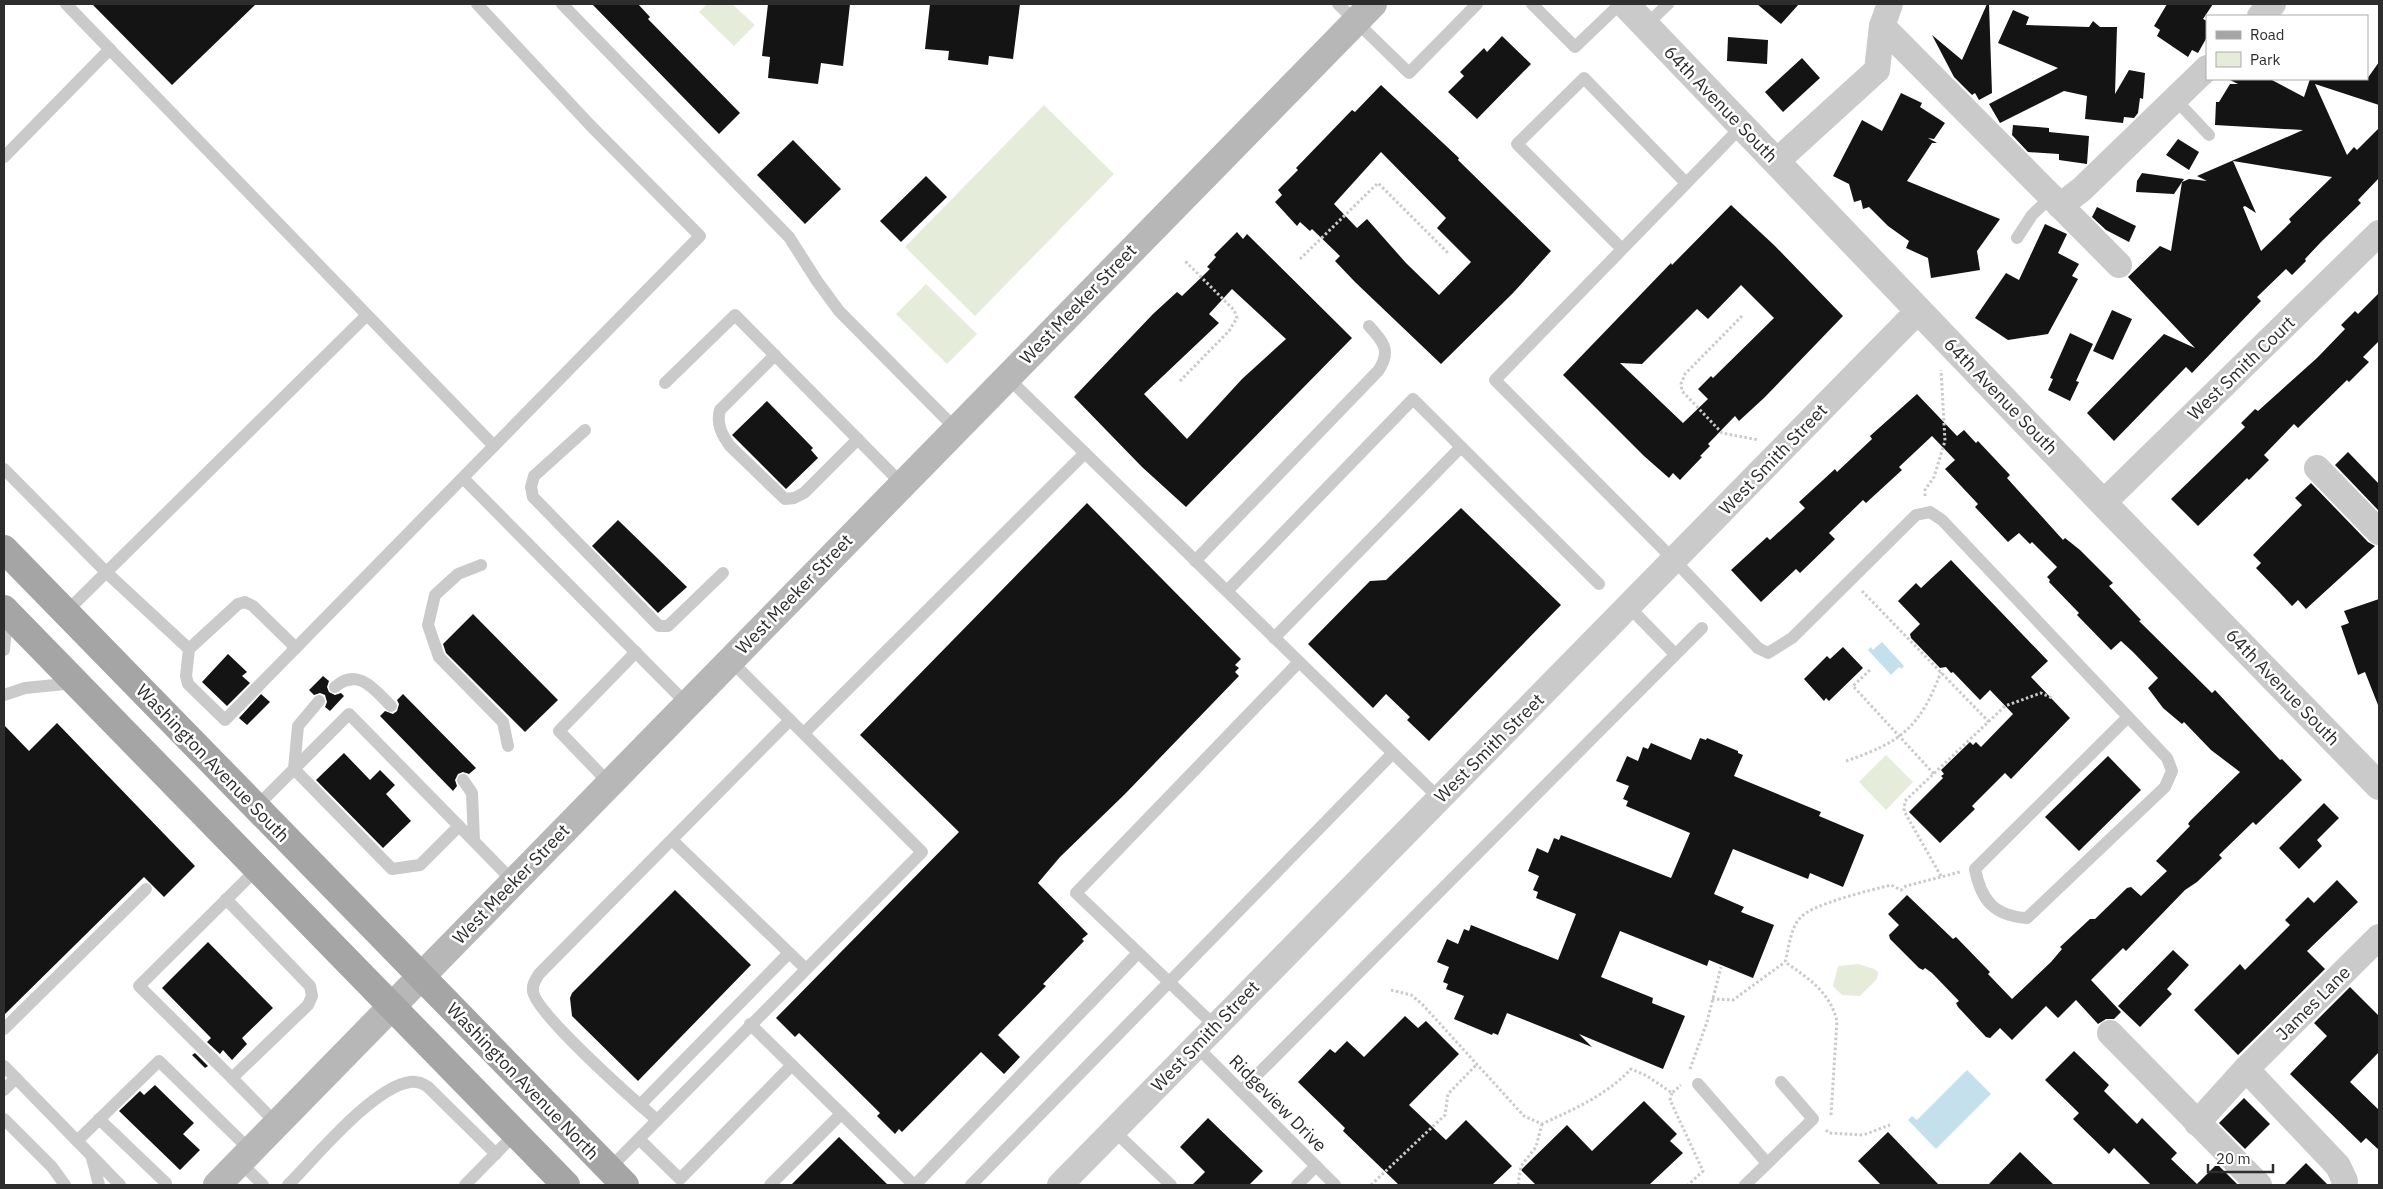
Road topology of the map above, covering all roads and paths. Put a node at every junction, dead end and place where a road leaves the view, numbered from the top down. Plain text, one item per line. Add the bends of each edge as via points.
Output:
1 (66, 4) edge
2 (477, 4) edge
3 (562, 4) edge
4 (1477, 4) edge
5 (1532, 4) edge
6 (1620, 4) edge
7 (1625, 4) edge
8 (1668, 4) edge
9 (2273, 4) edge
10 (1355, 10) edge
11 (1886, 15) edge
12 (2261, 15) edge
13 (1646, 25) junction
14 (110, 49) junction
15 (2206, 69) edge
16 (2175, 99) junction
17 (1742, 126) junction
18 (2209, 135) dead end
19 (4, 157) edge
20 (1776, 162) junction
21 (1686, 183) junction
22 (2056, 201) junction
23 (2379, 233) edge
24 (2017, 238) dead end
25 (1622, 249) junction
26 (1448, 253) dead end
27 (1184, 260) dead end
28 (1300, 260) dead end
29 (2119, 265) dead end
30 (1919, 310) junction
31 (368, 315) junction
32 (1742, 316) dead end
33 (1369, 326) dead end
34 (775, 355) junction
35 (1941, 369) dead end
36 (1007, 377) junction
37 (1180, 381) dead end
38 (665, 383) dead end
39 (956, 429) junction
40 (585, 430) dead end
41 (858, 439) junction
42 (494, 446) junction
43 (1461, 447) junction
44 (1085, 453) junction
45 (1776, 456) junction
46 (2317, 468) dead end
47 (4, 469) edge
48 (463, 478) junction
49 (902, 484) junction
50 (2103, 503) junction
51 (1926, 513) junction
52 (2379, 532) edge
53 (4, 549) edge
54 (1674, 560) junction
55 (1195, 561) junction
56 (481, 565) dead end
57 (107, 573) junction
58 (723, 573) dead end
59 (1851, 579) junction
60 (1600, 584) dead end
61 (1227, 592) junction
62 (1628, 606) junction
63 (5, 611) edge
64 (66, 612) junction
65 (1702, 628) dead end
66 (1274, 638) junction
67 (296, 648) junction
68 (189, 649) junction
69 (4, 650) edge
70 (636, 652) junction
71 (1675, 654) junction
72 (730, 660) junction
73 (1299, 662) junction
74 (1870, 670) dead end
75 (1941, 672) junction
76 (76, 683) junction
77 (335, 687) dead end
78 (4, 695) edge
79 (2052, 698) dead end
80 (319, 701) dead end
81 (687, 704) junction
82 (391, 706) dead end
83 (2128, 717) junction
84 (790, 720) junction
85 (1989, 722) junction
86 (804, 733) junction
87 (1900, 736) junction
88 (508, 746) dead end
89 (1392, 754) junction
90 (1846, 761) dead end
91 (294, 769) junction
92 (1934, 774) junction
93 (463, 780) dead end
94 (609, 783) junction
95 (2379, 786) edge
96 (1439, 798) junction
97 (256, 807) junction
98 (459, 826) junction
99 (672, 840) junction
100 (474, 841) junction
101 (258, 869) junction
102 (1975, 869) junction
103 (1942, 876) junction
104 (513, 881) junction
105 (146, 889) dead end
106 (226, 899) junction
107 (2379, 937) edge
108 (789, 952) junction
109 (1138, 953) junction
110 (1785, 962) junction
111 (1721, 967) dead end
112 (806, 969) junction
113 (422, 976) junction
114 (1169, 983) junction
115 (1390, 990) dead end
116 (1712, 999) junction
117 (392, 1007) junction
118 (750, 1024) junction
119 (1215, 1026) junction
120 (4, 1029) edge
121 (2110, 1033) dead end
122 (1196, 1046) junction
123 (1477, 1064) junction
124 (792, 1065) junction
125 (4, 1066) edge
126 (2246, 1069) junction
127 (1688, 1073) dead end
128 (16, 1078) junction
129 (232, 1078) junction
130 (1685, 1078) dead end
131 (1781, 1082) dead end
132 (1698, 1084) dead end
133 (4, 1090) edge
134 (1241, 1090) junction
135 (1672, 1093) junction
136 (640, 1105) junction
137 (842, 1114) junction
138 (4, 1119) edge
139 (99, 1119) junction
140 (657, 1120) junction
141 (2197, 1123) junction
142 (277, 1124) junction
143 (1542, 1124) junction
144 (1890, 1125) dead end
145 (1113, 1130) junction
146 (515, 1134) junction
147 (639, 1139) junction
148 (77, 1141) junction
149 (496, 1154) junction
150 (91, 1155) junction
151 (245, 1157) junction
152 (1768, 1163) junction
153 (1316, 1166) junction
154 (614, 1180) edge
155 (680, 1182) edge
156 (166, 1184) dead end
157 (65, 1185) edge
158 (99, 1185) edge
159 (120, 1185) edge
160 (217, 1185) edge
161 (262, 1185) edge
162 (288, 1185) edge
163 (465, 1185) edge
164 (566, 1185) edge
165 (770, 1185) edge
166 (915, 1185) edge
167 (971, 1185) edge
168 (1060, 1185) edge
169 (1171, 1185) edge
170 (1297, 1185) edge
171 (1335, 1185) edge
172 (1371, 1185) edge
173 (1518, 1185) edge
174 (1688, 1185) edge
175 (1745, 1185) edge
176 (2259, 1185) edge
177 (2344, 1185) edge

1 - 14 lane
2 - 42 lane via 700,236
3 - 39 lane via 789,237 839,311
4 - 10 lane via 1409,73
5 - 6 lane via 1575,47
7 - 13 street, 64th Avenue South
8 - 13 lane
9 - 12 street
10 - 36 main road, West Meeker Street
11 - 20 street via 1877,70
11 - 22 street
13 - 17 street, 64th Avenue South
14 - 19 lane
14 - 31 lane
15 - 16 street
16 - 18 lane
16 - 22 street via 2082,189
17 - 20 street, 64th Avenue South
17 - 21 lane
20 - 30 street, 64th Avenue South
21 - 25 lane
21 - 25 lane via 1584,78 1517,144
22 - 24 lane via 2032,215
22 - 29 street
23 - 50 street, West Smith Court
25 - 54 lane via 1495,380
26 - 28 path via 1378,183
27 - 37 path via 1234,310 1237,318 1229,331
30 - 45 street, West Smith Street
30 - 50 street, 64th Avenue South
31 - 42 lane
31 - 57 lane
32 - 45 path via 1685,374 1682,391 1722,433 1761,441
33 - 55 lane via 1381,339 1386,351 1385,361 1378,371
34 - 38 lane via 735,315
34 - 41 lane
34 - 41 lane via 720,410 717,419 730,446 785,499 804,492
35 - 51 path via 1946,430 1934,478 1925,490
36 - 39 main road, West Meeker Street
36 - 44 lane
39 - 49 main road, West Meeker Street
40 - 58 lane via 534,476 533,497 659,626 668,626
41 - 49 lane
42 - 48 lane
43 - 60 lane
43 - 61 lane via 1413,398
43 - 66 lane
44 - 55 lane
44 - 86 lane
45 - 54 street, West Smith Street
46 - 52 street
47 - 57 lane
48 - 67 lane
48 - 70 lane
49 - 72 main road, West Meeker Street
50 - 95 street, 64th Avenue South
51 - 59 lane via 1916,515
51 - 83 lane via 1930,512 1942,520
53 - 64 main road, Washington Avenue South
54 - 59 lane via 1758,648 1768,653 1792,638
54 - 62 street, West Smith Street
55 - 61 lane
56 - 88 lane via 458,574 435,595 428,625 439,657 503,722
57 - 64 lane
57 - 68 lane
59 - 75 path
61 - 66 lane
62 - 71 lane
62 - 96 street, West Smith Street
63 - 69 lane
63 - 76 main road
64 - 97 main road, Washington Avenue South
65 - 71 lane
66 - 73 lane
67 - 68 lane via 245,602 238,604
67 - 68 lane via 225,720 188,684
70 - 81 lane
70 - 94 lane via 559,731
71 - 134 lane
72 - 81 main road, West Meeker Street
72 - 84 lane
73 - 89 lane
73 - 109 lane via 1076,893
74 - 87 path via 1854,686
75 - 85 path
75 - 87 path via 1924,709 1911,728
76 - 78 lane via 24,688
76 - 101 main road
77 - 82 lane via 349,678 361,679
79 - 85 path via 2041,693 2005,706
80 - 91 lane via 298,726
81 - 94 main road, West Meeker Street
83 - 102 lane
83 - 102 lane via 2167,758 2172,771 2165,787 2027,918 2009,917 1990,905 1978,888
84 - 86 lane
84 - 99 lane
85 - 92 path
86 - 112 lane via 922,852
87 - 90 path
87 - 92 path
89 - 96 lane
89 - 114 lane
91 - 97 lane
91 - 98 lane via 392,869 420,865
91 - 98 lane via 349,714
92 - 103 path via 1905,802 1904,811
93 - 100 lane via 472,793
94 - 104 main road, West Meeker Street
96 - 119 street, West Smith Street
97 - 113 main road, Washington Avenue South
98 - 100 lane
99 - 108 lane
99 - 136 lane via 533,983 533,992 543,1011
100 - 104 lane
101 - 106 lane
101 - 117 main road
102 - 103 path
103 - 110 path via 1901,890 1891,885 1840,899 1804,914 1793,930
104 - 113 main road, West Meeker Street
105 - 120 lane
106 - 129 lane via 310,986 312,996 308,1005
106 - 129 lane via 139,986
107 - 126 street, James Lane
108 - 112 lane
108 - 136 lane
109 - 114 lane
109 - 166 lane
110 - 116 path via 1733,1000
110 - 144 path via 1812,981 1833,1006 1837,1021 1829,1133 1863,1135
111 - 116 path
112 - 118 lane
113 - 117 main road, West Meeker Street
113 - 154 main road, Washington Avenue North
114 - 119 lane
114 - 167 lane
115 - 123 path via 1411,995 1422,1004
116 - 127 path
117 - 142 main road, West Meeker Street
117 - 146 main road
118 - 124 lane
118 - 140 lane
119 - 122 street, West Smith Street
121 - 141 street
122 - 134 lane, Ridgeview Drive
122 - 145 street, West Smith Street
123 - 143 path via 1524,1116
123 - 172 path via 1448,1094 1445,1115
124 - 137 lane
124 - 155 lane
125 - 128 lane
126 - 141 street, James Lane
126 - 177 street via 2338,1166
128 - 133 lane
128 - 148 lane
129 - 142 lane
130 - 135 path
131 - 152 lane via 1813,1119
132 - 152 lane
134 - 153 lane, Ridgeview Drive
135 - 143 path via 1632,1069 1595,1099
135 - 174 path via 1670,1100 1703,1171
136 - 140 lane
137 - 165 lane
137 - 166 lane
138 - 157 lane via 52,1167
139 - 148 lane
139 - 151 lane via 158,1061
139 - 156 lane
140 - 147 lane
141 - 176 street
142 - 151 main road, West Meeker Street
143 - 173 path via 1536,1147 1521,1166
145 - 168 street, West Smith Street
145 - 169 lane
146 - 149 lane
146 - 164 main road
147 - 154 lane
147 - 155 lane
148 - 150 lane
149 - 162 lane via 428,1087 421,1082 410,1082 379,1095
149 - 163 lane
150 - 158 lane
150 - 159 lane
151 - 160 main road, West Meeker Street
151 - 161 lane
152 - 175 lane
153 - 170 lane
153 - 171 lane, Ridgeview Drive

